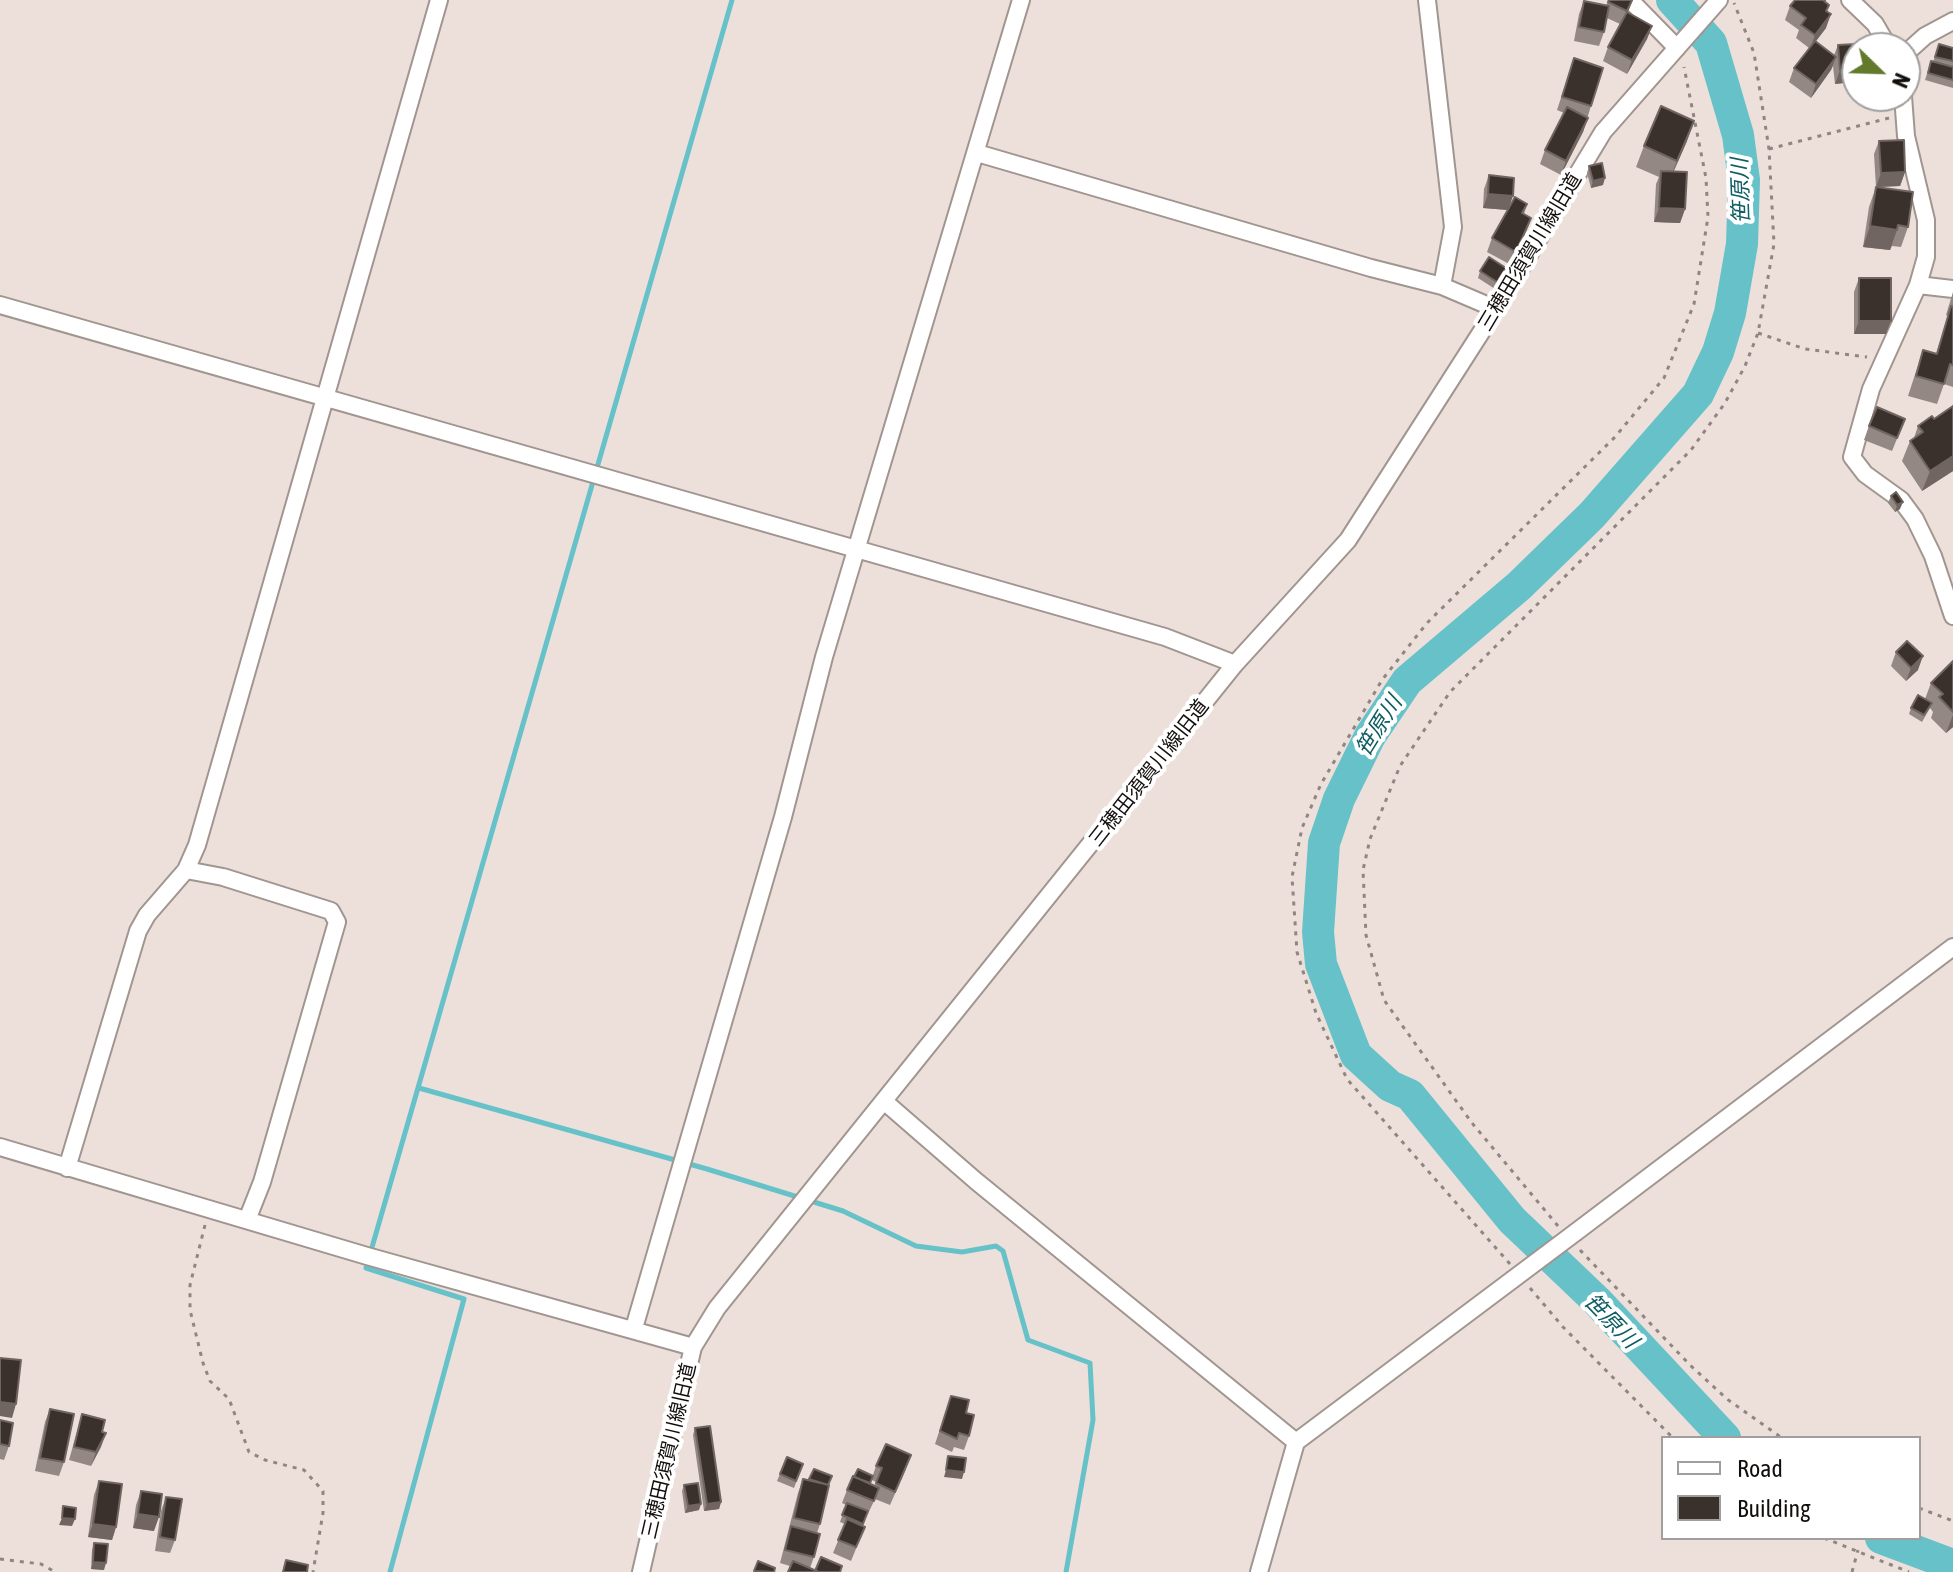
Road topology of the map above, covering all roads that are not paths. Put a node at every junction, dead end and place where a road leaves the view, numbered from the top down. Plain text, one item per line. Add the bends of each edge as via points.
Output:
1 (439, 0) edge
2 (1021, 0) edge
3 (1427, 0) edge
4 (1630, 0) edge
5 (1719, 0) edge
6 (1850, 0) edge
7 (1953, 21) edge
8 (1880, 32) edge
9 (1921, 40) edge
10 (1677, 48) junction
11 (1905, 112) edge
12 (977, 153) junction
13 (1918, 285) junction
14 (1442, 286) junction
15 (1953, 289) edge
16 (0, 305) edge
17 (1496, 309) junction
18 (324, 396) junction
19 (858, 552) junction
20 (1953, 616) edge
21 (1235, 664) junction
22 (186, 870) junction
23 (1953, 947) edge
24 (885, 1102) junction
25 (0, 1147) edge
26 (67, 1168) junction
27 (247, 1220) junction
28 (634, 1328) junction
29 (693, 1347) junction
30 (1296, 1442) junction
31 (641, 1572) edge
32 (1259, 1572) edge

1 - 18 street
2 - 12 street
3 - 14 street via 1453,227
4 - 10 street
5 - 10 street, 三穂田須賀川線旧道
6 - 8 street
7 - 9 street
10 - 17 street, 三穂田須賀川線旧道 via 1603,132
11 - 13 street via 1926,220 1926,257
12 - 14 street
12 - 19 street
13 - 15 street
13 - 20 street via 1883,361 1852,457 1915,519
14 - 17 street
16 - 18 street
17 - 21 street, 三穂田須賀川線旧道 via 1348,540
18 - 19 street
18 - 22 street
19 - 21 street via 1165,637
19 - 28 street
21 - 24 street, 三穂田須賀川線旧道
22 - 26 street via 138,931
22 - 27 street via 331,911 337,922
23 - 30 street, bridge via 1568,1231
24 - 29 street, 三穂田須賀川線旧道 via 717,1308
24 - 30 street
25 - 26 street
26 - 27 street
27 - 28 street
28 - 29 street
29 - 31 street, 三穂田須賀川線旧道
30 - 32 street

